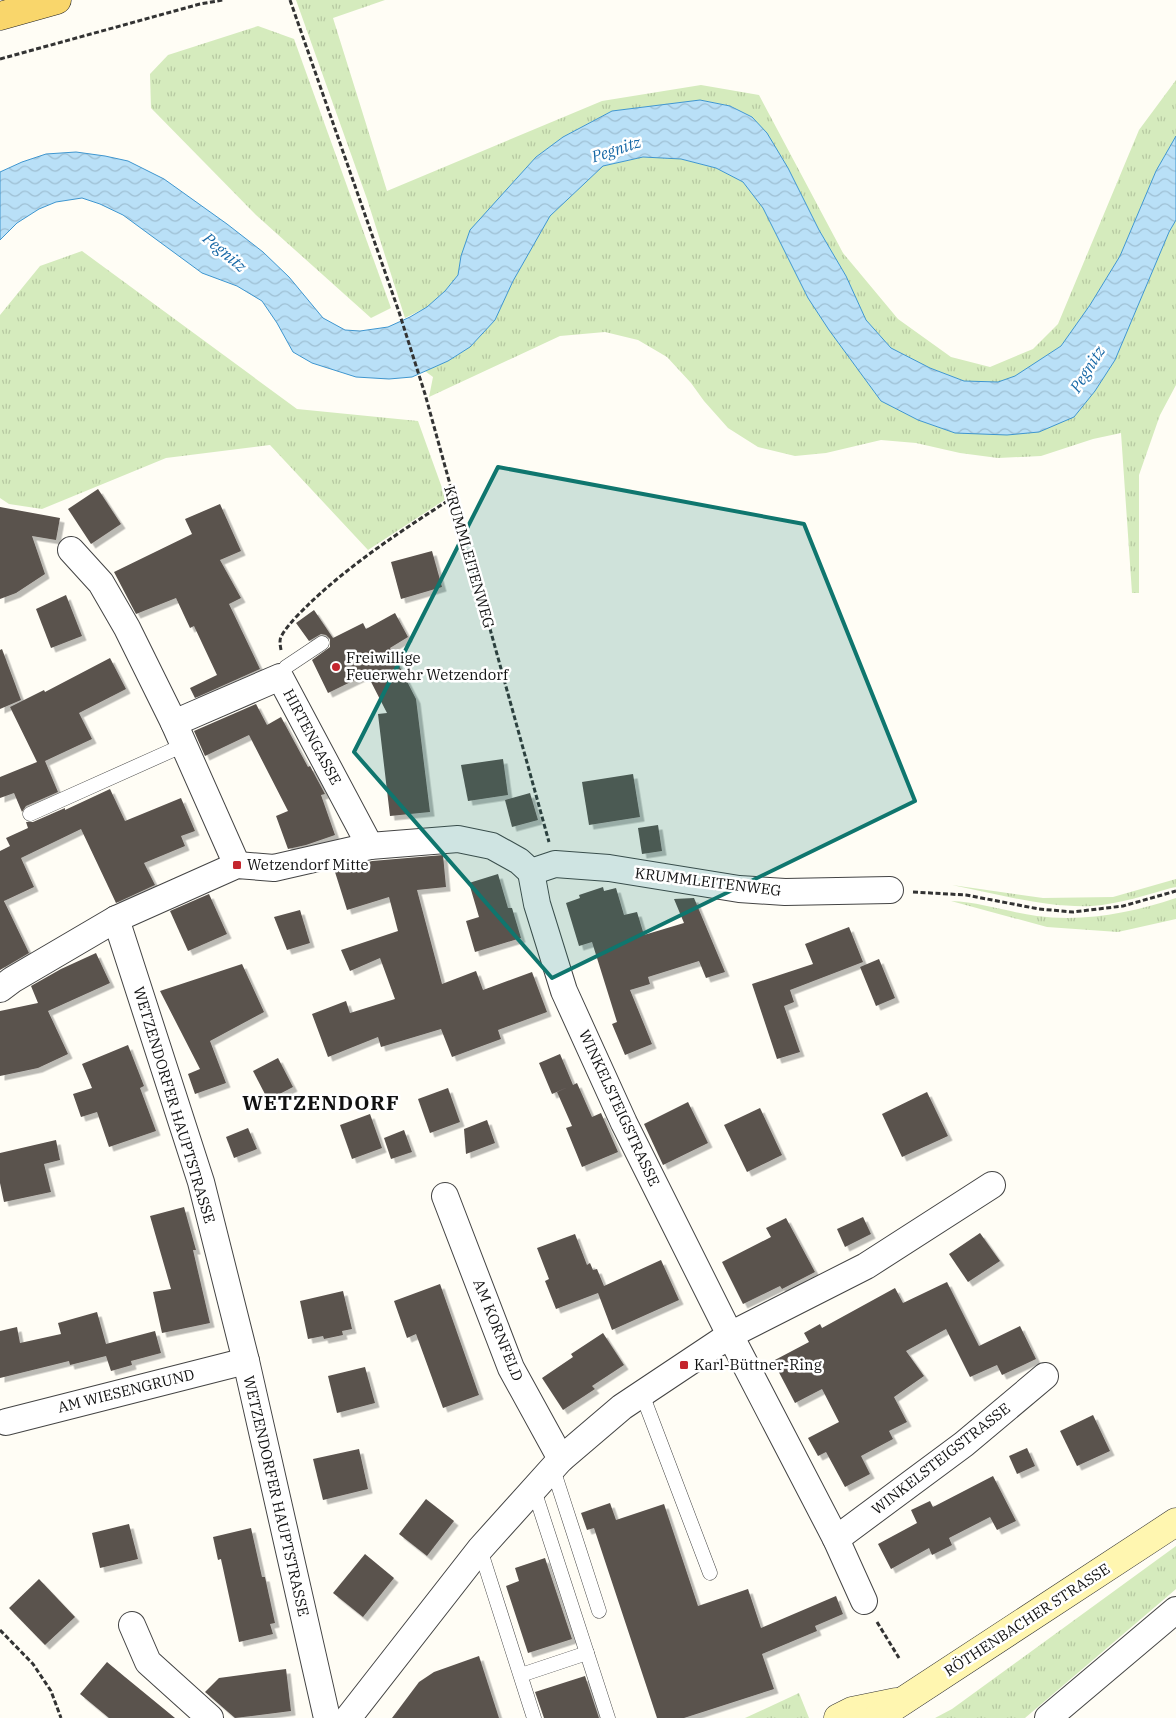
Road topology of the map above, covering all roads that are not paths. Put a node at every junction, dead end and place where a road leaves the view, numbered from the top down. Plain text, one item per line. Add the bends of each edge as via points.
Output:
1 (57, 0) edge
2 (0, 16) edge
3 (71, 550) dead end
4 (322, 643) dead end
5 (283, 672) junction
6 (179, 734) junction
7 (30, 814) dead end
8 (370, 846) junction
9 (237, 865) junction
10 (530, 872) junction
11 (890, 890) road end
12 (116, 919) junction
13 (0, 989) edge
14 (992, 1185) dead end
15 (445, 1196) dead end
16 (730, 1335) junction
17 (246, 1361) junction
18 (1045, 1376) dead end
19 (642, 1394) junction
20 (6, 1422) dead end
21 (557, 1464) junction
22 (534, 1490) junction
23 (1176, 1522) edge
24 (836, 1539) junction
25 (480, 1549) junction
26 (710, 1573) dead end
27 (864, 1601) road end
28 (1176, 1610) edge
29 (599, 1611) dead end
30 (132, 1625) dead end
31 (587, 1653) junction
32 (520, 1675) junction
33 (901, 1709) edge
34 (210, 1718) edge
35 (327, 1718) edge
36 (348, 1718) edge
37 (534, 1718) edge
38 (608, 1718) edge
39 (838, 1718) edge
40 (877, 1718) edge
41 (1048, 1718) edge

1 - 2 main road
3 - 6 street via 101,583
4 - 5 lane
5 - 6 street, HIRTENGASSE
5 - 8 street, HIRTENGASSE
6 - 7 lane
6 - 9 street
8 - 9 street via 274,868
8 - 10 street via 458,839 492,846 519,860
9 - 12 street
10 - 11 street, KRUMMLEITENWEG via 555,864 609,868 738,889 785,892
10 - 16 street, WINKELSTEIGSTRASSE via 564,991 624,1123
12 - 13 street
12 - 17 street, WETZENDORFER HAUPTSTRASSE via 201,1182
14 - 16 street via 866,1266
15 - 21 street, AM KORNFELD via 511,1368
16 - 19 street
16 - 24 street, WINKELSTEIGSTRASSE
17 - 20 street, AM WIESENGRUND
17 - 35 street, WETZENDORFER HAUPTSTRASSE
18 - 24 street, WINKELSTEIGSTRASSE via 964,1444
19 - 21 street via 622,1407
19 - 26 lane
21 - 22 street
21 - 29 lane
22 - 25 street
22 - 31 lane
23 - 33 main road, RÖTHENBACHER STRASSE
24 - 27 street, WINKELSTEIGSTRASSE
25 - 32 lane
25 - 36 street
28 - 41 street
30 - 34 street via 148,1662
31 - 32 lane
31 - 38 lane
32 - 37 lane
33 - 39 main road via 852,1711
33 - 40 main road, RÖTHENBACHER STRASSE

